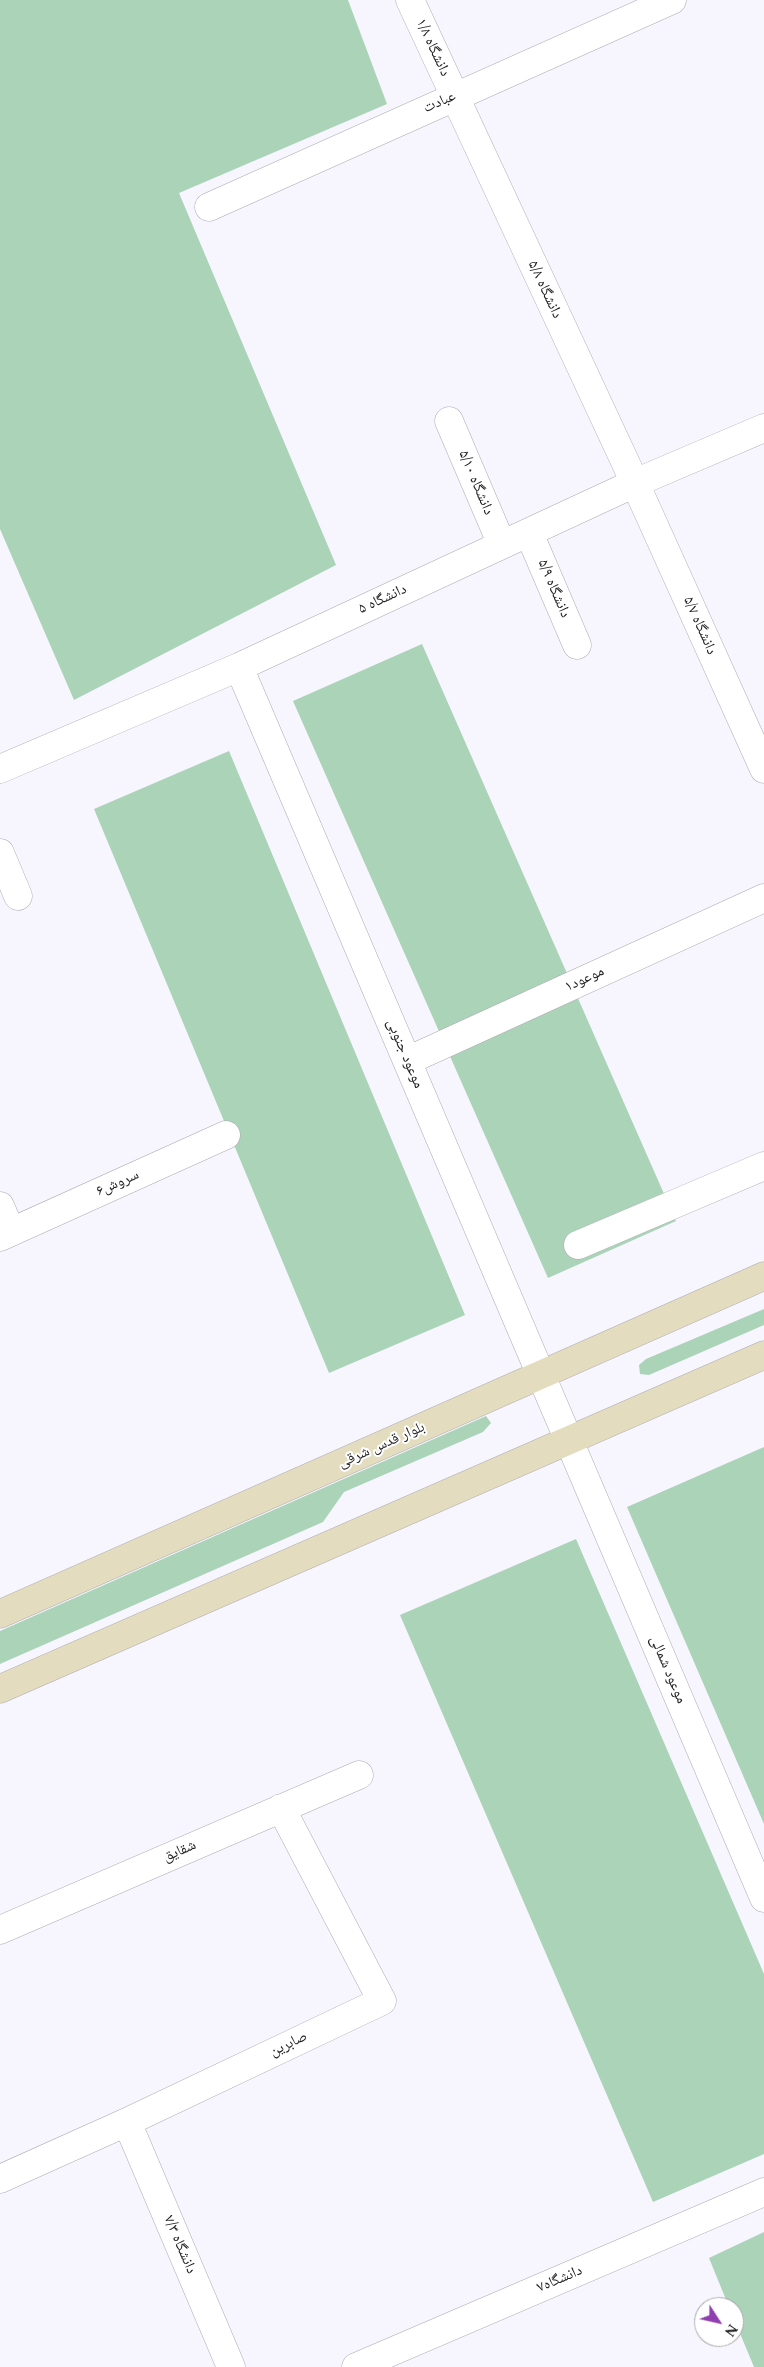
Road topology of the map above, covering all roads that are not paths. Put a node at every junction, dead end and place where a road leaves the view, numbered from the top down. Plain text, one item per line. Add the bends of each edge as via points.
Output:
1 (410, 0) edge
2 (672, 0) edge
3 (454, 97) junction
4 (209, 206) dead end
5 (449, 421) dead end
6 (764, 428) edge
7 (635, 483) junction
8 (529, 533) junction
9 (502, 545) junction
10 (577, 645) dead end
11 (238, 667) junction
12 (0, 769) edge
13 (764, 769) edge
14 (0, 853) edge
15 (18, 896) dead end
16 (764, 898) edge
17 (407, 1061) junction
18 (226, 1135) dead end
19 (764, 1166) edge
20 (0, 1206) edge
21 (6, 1234) edge
22 (578, 1244) dead end
23 (764, 1276) edge
24 (764, 1355) edge
25 (540, 1376) junction
26 (570, 1441) junction
27 (0, 1614) edge
28 (0, 1688) edge
29 (360, 1774) dead end
30 (281, 1808) junction
31 (764, 1898) edge
32 (0, 1930) edge
33 (128, 2122) junction
34 (0, 2179) edge
35 (764, 2192) edge
36 (231, 2367) edge
37 (356, 2367) edge

1 - 3 street, دانشگاه ۱/۸
2 - 3 street, عبادت
3 - 4 street, عبادت
3 - 7 street, دانشگاه ۵/۸
5 - 9 street, دانشگاه ۵/۱۰
6 - 7 street, دانشگاه ۵
7 - 8 street, دانشگاه ۵
7 - 13 street, دانشگاه ۵/۷
8 - 9 street, دانشگاه ۵
8 - 10 street, دانشگاه ۵/۹
9 - 11 street, دانشگاه ۵
11 - 12 street, دانشگاه ۵
11 - 17 street, موعود جنوبی
14 - 15 street
16 - 17 street, موعود۱
17 - 25 street, موعود جنوبی
18 - 21 street, سروش۶
19 - 22 street
20 - 21 street
23 - 25 main road, بلوار قدس شرقی
24 - 26 main road
25 - 26 street, موعود جنوبی
25 - 27 main road, بلوار قدس شرقی
26 - 28 main road
26 - 31 street, موعود شمالی
29 - 30 street, شقایق
30 - 32 street, شقایق
30 - 33 street, صابرین via 382,2001
33 - 34 street, صابرین
33 - 36 street, دانشگاه ۷/۳
35 - 37 street, دانشگاه۷

